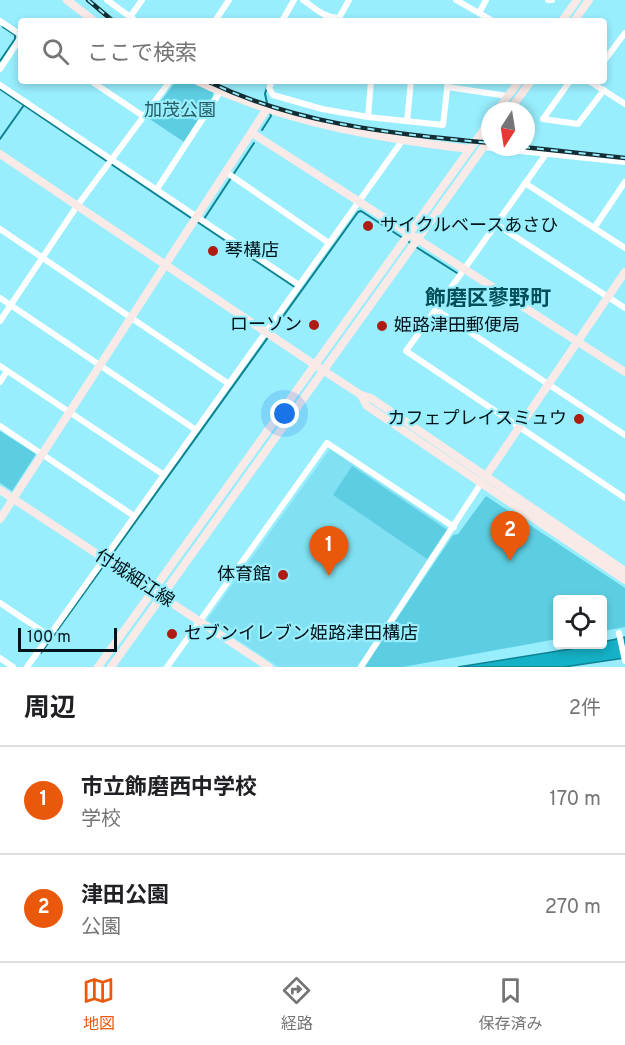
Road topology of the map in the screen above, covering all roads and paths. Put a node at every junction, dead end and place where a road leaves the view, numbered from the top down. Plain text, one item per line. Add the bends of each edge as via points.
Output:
1 (67, 0) edge
2 (107, 0) edge
3 (142, 0) edge
4 (229, 0) edge
5 (294, 0) edge
6 (303, 0) edge
7 (349, 0) edge
8 (456, 0) edge
9 (486, 0) edge
10 (577, 0) edge
11 (589, 0) edge
12 (479, 13) junction
13 (87, 18) edge
14 (132, 18) edge
15 (133, 18) edge
16 (218, 18) edge
17 (284, 18) edge
18 (334, 18) edge
19 (340, 18) edge
20 (488, 18) edge
21 (564, 18) edge
22 (576, 18) edge
23 (0, 21) edge
24 (625, 33) edge
25 (18, 34) edge
26 (18, 41) edge
27 (607, 57) edge
28 (0, 69) edge
29 (95, 84) edge
30 (168, 84) edge
31 (203, 84) edge
32 (271, 84) edge
33 (371, 84) edge
34 (411, 84) edge
35 (448, 84) edge
36 (517, 84) edge
37 (529, 84) edge
38 (568, 84) edge
39 (594, 84) edge
40 (0, 85) edge
41 (604, 90) junction
42 (220, 92) junction
43 (508, 96) junction
44 (504, 102) edge
45 (516, 102) edge
46 (625, 104) edge
47 (266, 110) junction
48 (143, 116) junction
49 (368, 117) junction
50 (407, 121) junction
51 (252, 133) junction
52 (481, 134) edge
53 (402, 141) junction
54 (470, 149) junction
55 (481, 150) edge
56 (535, 153) edge
57 (0, 154) edge
58 (546, 154) junction
59 (111, 159) junction
60 (625, 162) edge
61 (226, 172) junction
62 (625, 182) edge
63 (525, 183) junction
64 (157, 189) junction
65 (360, 201) junction
66 (77, 206) junction
67 (196, 216) junction
68 (496, 224) junction
69 (594, 228) junction
70 (0, 229) edge
71 (410, 232) junction
72 (418, 239) junction
73 (329, 243) junction
74 (625, 248) edge
75 (43, 258) junction
76 (165, 265) junction
77 (464, 268) junction
78 (625, 272) edge
79 (299, 285) junction
80 (608, 297) junction
81 (0, 298) edge
82 (10, 305) junction
83 (625, 308) edge
84 (435, 309) junction
85 (131, 318) junction
86 (0, 321) edge
87 (266, 332) junction
88 (579, 342) junction
89 (315, 365) junction
90 (0, 366) edge
91 (100, 366) junction
92 (324, 370) junction
93 (7, 371) junction
94 (625, 372) edge
95 (0, 382) edge
96 (229, 384) junction
97 (549, 385) junction
98 (69, 412) junction
99 (0, 426) edge
100 (520, 428) junction
101 (196, 430) junction
102 (625, 435) edge
103 (42, 454) junction
104 (164, 475) junction
105 (484, 480) junction
106 (0, 490) edge
107 (625, 498) edge
108 (13, 499) junction
109 (134, 516) junction
110 (0, 519) edge
111 (454, 527) junction
112 (104, 559) junction
113 (624, 576) edge
114 (153, 591) junction
115 (162, 597) junction
116 (0, 603) edge
117 (200, 621) junction
118 (619, 633) dead end
119 (48, 635) junction
120 (0, 658) edge
121 (625, 661) edge
122 (13, 667) edge
123 (27, 667) edge
124 (98, 667) edge
125 (111, 667) edge
126 (166, 667) edge
127 (269, 667) edge
128 (361, 667) edge

1 - 13 street
2 - 14 street
3 - 15 street
4 - 16 street
5 - 17 street
6 - 18 street
7 - 19 street
8 - 12 street
9 - 12 street
10 - 21 street
11 - 22 street
12 - 20 street
23 - 25 street
24 - 27 street
26 - 28 street
29 - 48 street
30 - 48 street
31 - 42 street
32 - 49 street via 273,95
33 - 49 street
34 - 50 street
35 - 43 street
35 - 50 street via 443,125
36 - 43 street
37 - 45 street
38 - 41 street via 543,119 578,124
39 - 41 street
40 - 59 street
41 - 46 street
42 - 47 street
42 - 64 street
43 - 44 street
47 - 51 street
47 - 53 street
48 - 59 street
49 - 50 street
51 - 61 street
51 - 65 street
52 - 54 street
53 - 54 street
53 - 65 street
54 - 71 street
55 - 72 street
56 - 58 street
57 - 66 street
58 - 60 street
58 - 63 street
59 - 64 street
59 - 66 street
61 - 67 street
61 - 73 street
62 - 69 street
63 - 68 street
63 - 69 street
64 - 67 street
65 - 71 street
65 - 73 street
66 - 75 street
66 - 76 street
67 - 76 street
67 - 79 street
68 - 77 street
68 - 80 street
69 - 74 street
70 - 75 street
71 - 72 street
71 - 89 street
72 - 77 street
72 - 92 street
73 - 79 street
75 - 82 street
75 - 85 street
76 - 85 street
76 - 87 street
77 - 84 street
77 - 88 street
78 - 80 street
79 - 87 street
80 - 83 street
80 - 88 street
81 - 82 street
82 - 86 street
82 - 91 street
84 - 97 street
84 - 100 street via 406,351
85 - 91 street
85 - 96 street
87 - 89 street
87 - 96 street
88 - 94 street
88 - 97 street
89 - 92 street
89 - 114 street
90 - 93 street
91 - 98 street
91 - 101 street
92 - 105 street via 371,398
92 - 115 street
93 - 95 street
93 - 98 street
96 - 101 street
97 - 100 street
97 - 102 street
98 - 103 street
98 - 104 street
99 - 103 street
100 - 105 street
100 - 107 street
101 - 104 street
103 - 108 street
103 - 109 street
104 - 109 street
105 - 111 street
105 - 113 street
106 - 108 street, 付城細江線
108 - 110 street
108 - 112 street, 付城細江線
109 - 112 street
111 - 117 street via 327,443
111 - 128 street
112 - 114 street, 付城細江線
112 - 119 street
114 - 115 street, 付城細江線
114 - 124 street
115 - 117 street, 付城細江線
115 - 125 street
116 - 119 street
117 - 126 street
117 - 127 street, 付城細江線
118 - 121 street
119 - 123 street
120 - 122 street

